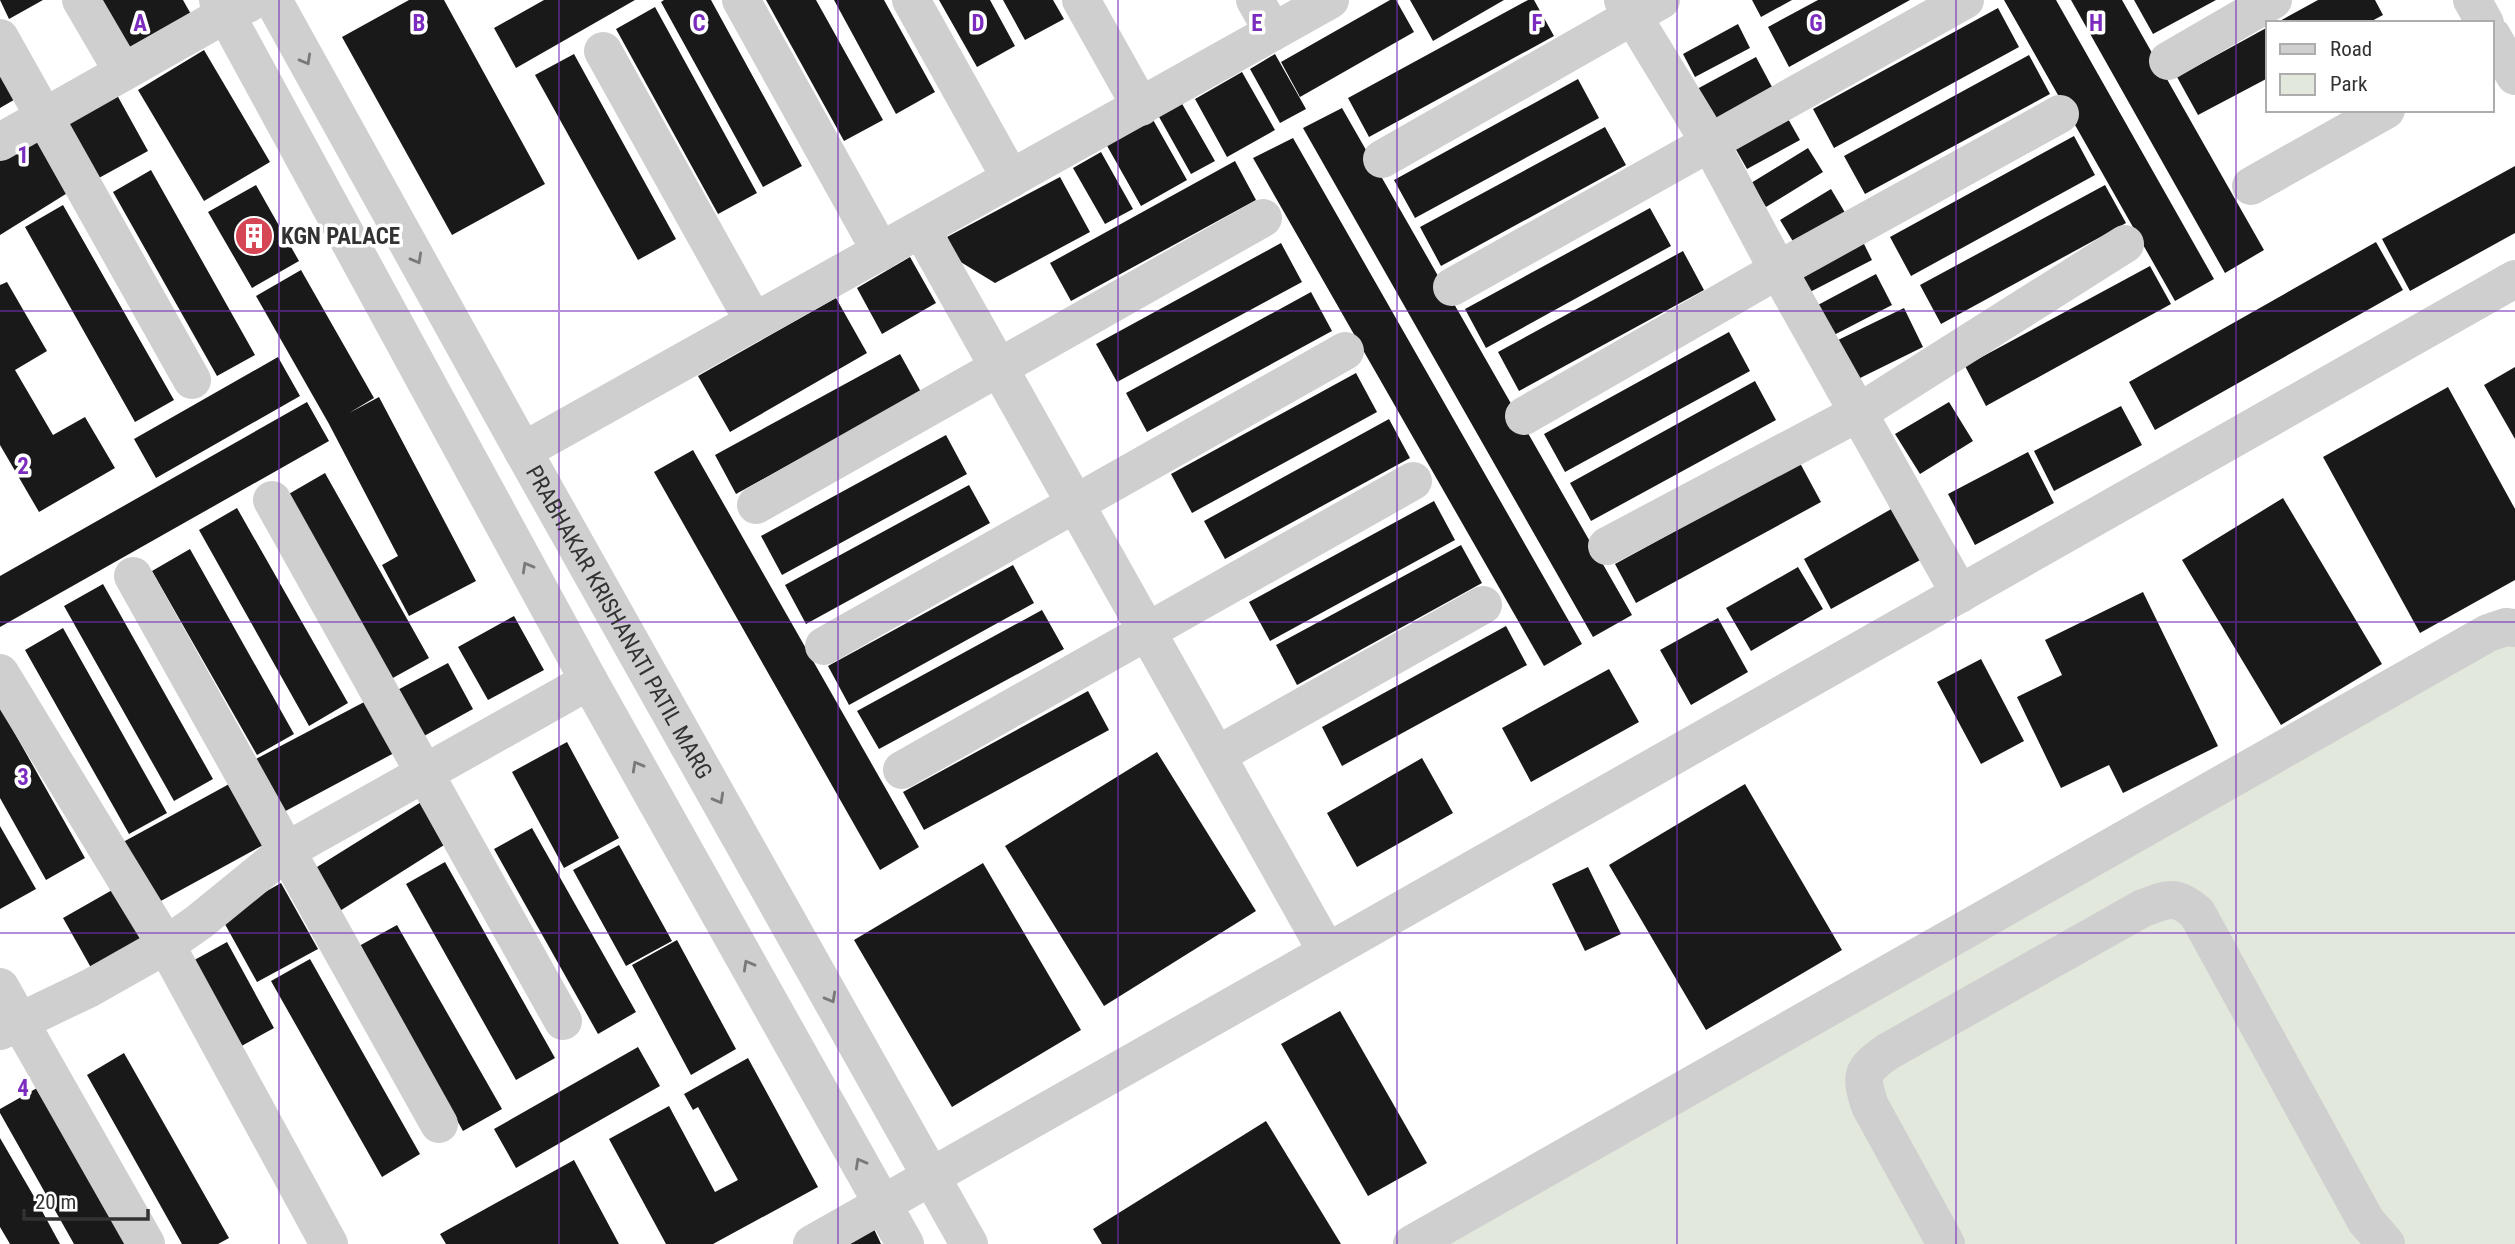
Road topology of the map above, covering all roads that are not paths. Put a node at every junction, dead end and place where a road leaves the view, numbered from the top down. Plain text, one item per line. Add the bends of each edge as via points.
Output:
1 (81, 0) edge
2 (273, 0) edge
3 (741, 0) edge
4 (911, 0) edge
5 (1081, 0) edge
6 (1330, 0) edge
7 (1965, 0) edge
8 (2273, 0) edge
9 (2472, 0) edge
10 (233, 5) edge
11 (1639, 5) edge
12 (1264, 16) edge
13 (2483, 21) edge
14 (0, 38) edge
15 (603, 51) dead end
16 (2168, 61) dead end
17 (123, 72) junction
18 (1141, 107) junction
19 (2382, 112) edge
20 (2060, 114) dead end
21 (44, 117) junction
22 (0, 142) edge
23 (1710, 144) junction
24 (1382, 159) dead end
25 (1011, 179) junction
26 (2251, 186) dead end
27 (1263, 218) dead end
28 (921, 229) junction
29 (2125, 244) dead end
30 (881, 252) junction
31 (1778, 270) junction
32 (2515, 279) edge
33 (1452, 287) dead end
34 (754, 322) junction
35 (1345, 351) dead end
36 (999, 367) junction
37 (192, 380) dead end
38 (1858, 413) junction
39 (1524, 416) dead end
40 (523, 452) junction
41 (1413, 481) dead end
42 (272, 500) dead end
43 (1076, 503) junction
44 (756, 505) dead end
45 (1607, 546) dead end
46 (133, 576) dead end
47 (1960, 594) junction
48 (1483, 605) dead end
49 (2515, 628) edge
50 (1147, 631) junction
51 (824, 646) dead end
52 (0, 673) edge
53 (589, 681) junction
54 (1217, 755) junction
55 (902, 770) dead end
56 (425, 774) junction
57 (286, 851) junction
58 (166, 944) junction
59 (1327, 952) junction
60 (0, 987) edge
61 (564, 1021) dead end
62 (10, 1027) edge
63 (439, 1124) dead end
64 (931, 1177) junction
65 (883, 1204) junction
66 (146, 1244) edge
67 (329, 1244) edge
68 (813, 1244) edge
69 (905, 1244) edge
70 (969, 1244) edge
71 (1412, 1244) edge
72 (1946, 1244) edge
73 (2386, 1244) edge

1 - 17 street
2 -> 40 street, PRABHAKAR KRISHANATI PATIL MARG
3 - 30 street
4 - 25 street
5 - 18 street
6 - 12 street
7 - 23 street
8 - 16 street
9 - 13 street
10 - 17 street
53 -> 10 street
11 - 23 street
11 - 24 street
12 - 18 street
14 - 21 street
15 - 34 street
17 - 21 street
18 - 25 street
19 - 26 street
20 - 31 street
21 - 22 street
21 - 37 street
23 - 31 street
23 - 33 street
25 - 28 street
27 - 36 street
28 - 30 street
28 - 36 street
29 - 38 street
30 - 34 street
31 - 38 street
31 - 39 street
32 - 47 street
34 - 40 street
35 - 43 street
36 - 43 street
36 - 44 street
38 - 45 street
38 - 47 street
40 -> 64 street, PRABHAKAR KRISHANATI PATIL MARG
41 - 50 street
42 - 56 street
43 - 50 street
43 - 51 street
46 - 57 street
47 - 59 street
48 - 54 street
49 - 71 street via 2488,633
50 - 54 street
50 - 55 street
52 - 58 street
53 - 56 street
65 -> 53 street
54 - 59 street
56 - 57 street
56 - 61 street
57 - 58 street
57 - 63 street
58 - 62 street
58 - 67 street
59 - 64 street
60 - 62 street
62 - 66 street
64 - 65 street
64 - 70 street, PRABHAKAR KRISHANATI PATIL MARG
65 - 68 street
65 - 69 street
72 - 73 street via 1870,1106 1863,1083 1868,1066 2143,908 2166,901 2184,901 2197,913 2366,1221

